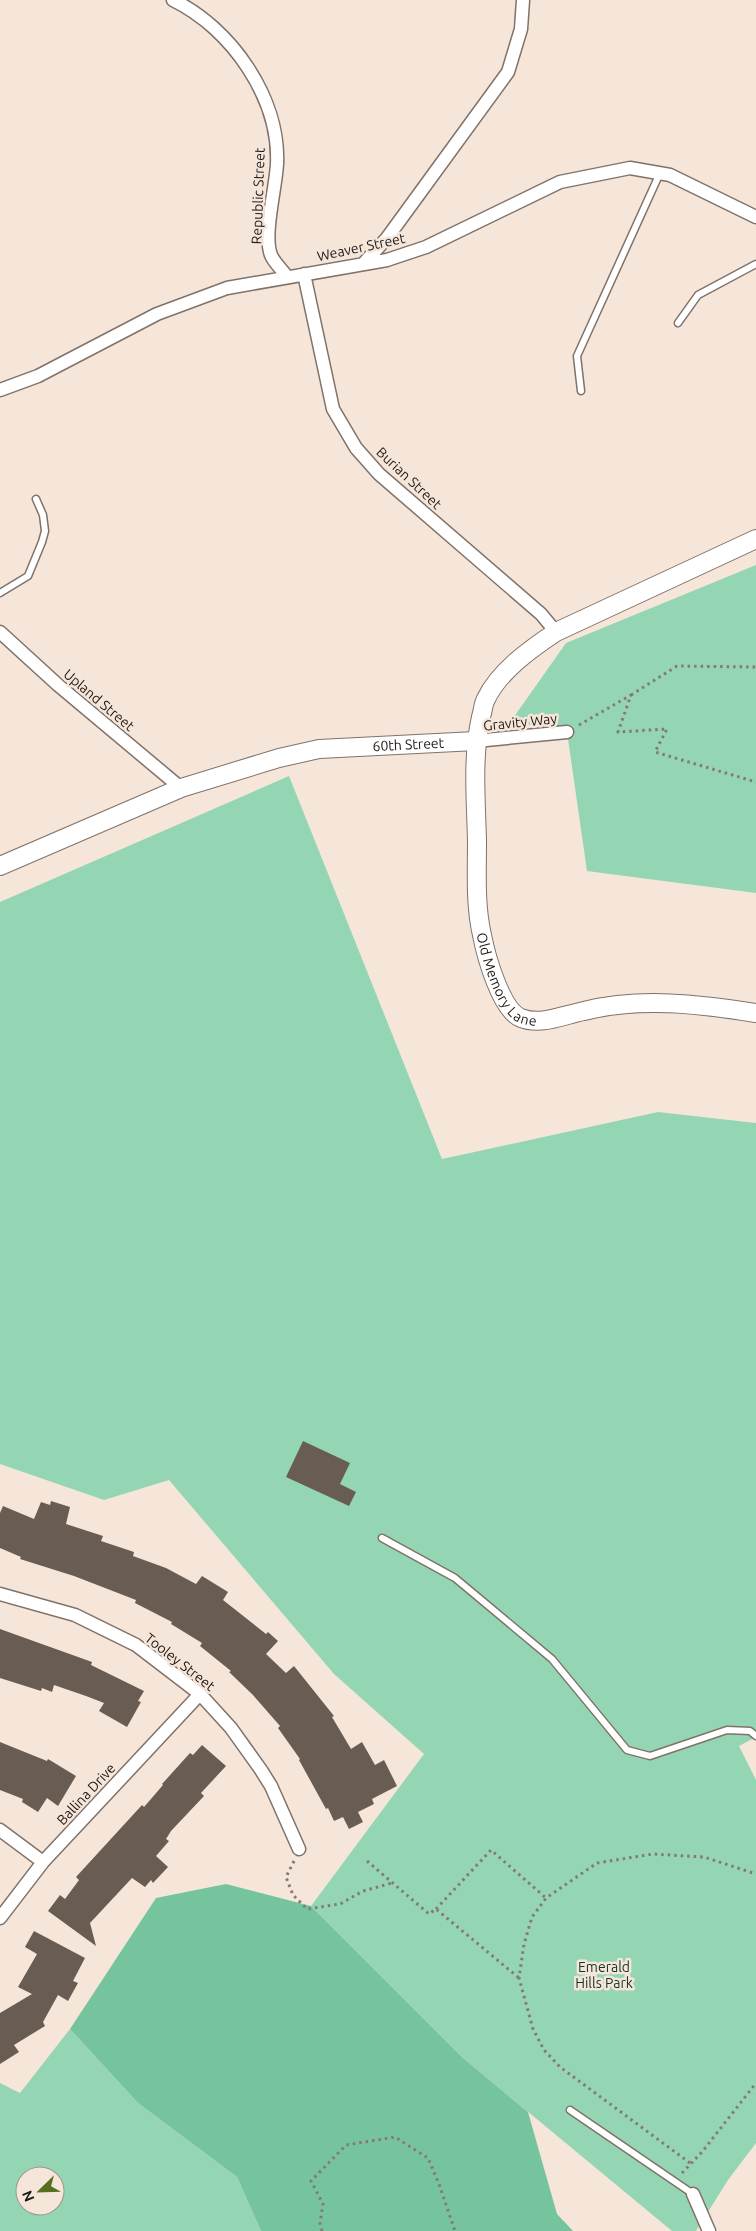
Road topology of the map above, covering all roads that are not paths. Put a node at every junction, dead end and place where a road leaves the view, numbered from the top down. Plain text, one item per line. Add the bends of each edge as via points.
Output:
1 (174, 0) edge
2 (523, 0) edge
3 (660, 173) junction
4 (756, 217) edge
5 (363, 264) junction
6 (756, 264) edge
7 (304, 274) junction
8 (287, 277) junction
9 (678, 322) dead end
10 (0, 390) edge
11 (582, 391) dead end
12 (36, 499) dead end
13 (756, 539) edge
14 (0, 593) edge
15 (0, 632) edge
16 (556, 632) junction
17 (567, 732) road end
18 (476, 741) junction
19 (181, 788) junction
20 (0, 866) edge
21 (756, 1013) edge
22 (382, 1538) dead end
23 (0, 1594) edge
24 (200, 1694) junction
25 (756, 1736) edge
26 (0, 1830) edge
27 (299, 1849) road end
28 (43, 1862) junction
29 (0, 1918) edge
30 (570, 2110) dead end
31 (693, 2194) joint
32 (709, 2231) edge

1 - 8 street, Republic Street via 195,13 228,42 254,78 263,98 275,140 277,163 269,235 271,255
2 - 5 street via 521,29 508,72 387,238
3 - 4 street, Weaver Street
3 - 5 street, Weaver Street via 630,168 560,182 426,247
3 - 11 lane via 577,356
5 - 7 street, Weaver Street
6 - 9 lane via 698,295
7 - 8 street, Weaver Street
7 - 16 street, Burian Street via 333,409 356,448 379,474 541,614
8 - 10 street, Weaver Street via 227,288 157,314 38,376
12 - 14 lane via 43,515 45,532 40,549 28,576
13 - 16 street
15 - 19 street, Upland Street
16 - 18 street via 528,650 505,673 486,699
17 - 18 street, Gravity Way
18 - 19 street, 60th Street via 319,749
18 - 21 street, Old Memory Lane via 478,904 482,934 505,1002 513,1014 540,1022 585,1010 675,1003
19 - 20 street, 60th Street
22 - 25 lane via 455,1578 552,1659 627,1750 650,1756 727,1730 750,1731
23 - 24 street, Tooley Street via 75,1615 136,1645
24 - 27 street, Tooley Street via 231,1728 261,1770
24 - 28 street, Ballina Drive
26 - 28 street
28 - 29 street, Ballina Drive
30 - 31 lane
31 - 32 street

